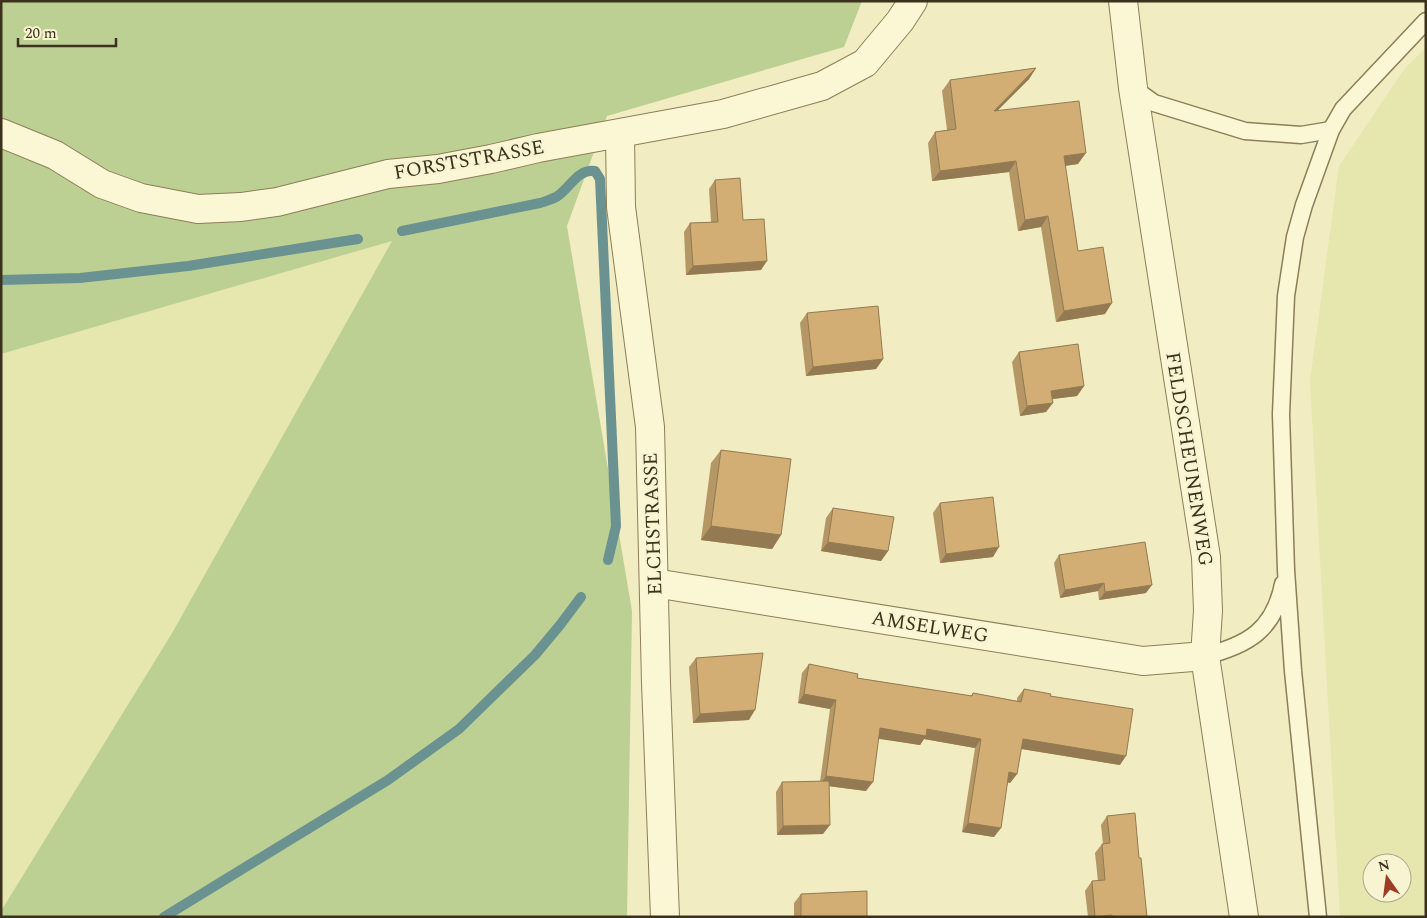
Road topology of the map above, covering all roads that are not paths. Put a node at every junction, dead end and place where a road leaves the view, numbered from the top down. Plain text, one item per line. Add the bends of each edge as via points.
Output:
1 (913, 1) edge
2 (1123, 1) edge
3 (1426, 21) edge
4 (1133, 88) junction
5 (1331, 130) junction
6 (1, 133) edge
7 (620, 134) junction
8 (1286, 570) junction
9 (654, 583) junction
10 (1205, 656) junction
11 (665, 917) edge
12 (1244, 917) edge
13 (1318, 917) edge

1 - 7 street, FORSTSTRASSE via 865,63 822,86 723,114
2 - 4 street, FELDSCHEUNENWEG
3 - 5 lane via 1343,109
4 - 5 lane via 1154,102 1245,131 1301,135
4 - 10 street, FELDSCHEUNENWEG via 1206,557 1208,611
5 - 8 lane via 1295,237 1286,296 1281,414
6 - 7 street, FORSTSTRASSE via 55,155 102,184 141,198 198,209 277,202 388,174 447,167
7 - 9 street, ELCHSTRASSE via 621,207 650,427
8 - 10 lane via 1273,615 1257,635 1227,650
8 - 13 lane
9 - 10 street, AMSELWEG via 1142,661
9 - 11 street, ELCHSTRASSE
10 - 12 street, FELDSCHEUNENWEG

